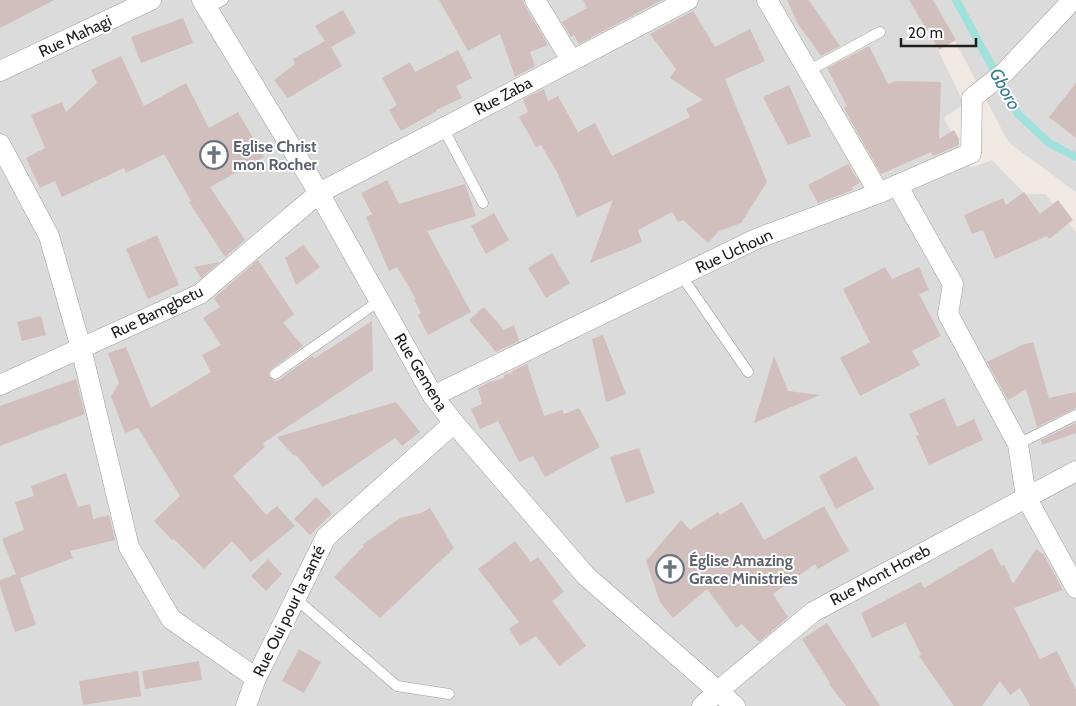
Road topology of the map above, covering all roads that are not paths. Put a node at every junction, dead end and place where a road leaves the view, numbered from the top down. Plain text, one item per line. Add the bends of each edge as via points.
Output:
1 (151, 0) edge
2 (535, 0) edge
3 (688, 0) edge
4 (767, 0) edge
5 (1069, 0) edge
6 (211, 3) edge
7 (880, 32) dead end
8 (571, 60) junction
9 (0, 71) edge
10 (808, 71) junction
11 (443, 128) junction
12 (0, 144) edge
13 (888, 189) junction
14 (319, 193) junction
15 (483, 203) dead end
16 (681, 275) junction
17 (380, 301) junction
18 (81, 348) junction
19 (748, 372) dead end
20 (275, 374) dead end
21 (0, 385) edge
22 (433, 396) junction
23 (1076, 415) edge
24 (454, 424) junction
25 (1018, 444) junction
26 (1076, 471) edge
27 (1026, 497) junction
28 (1076, 588) edge
29 (296, 599) junction
30 (256, 678) junction
31 (718, 691) junction
32 (449, 694) dead end
33 (246, 706) edge
34 (702, 706) edge
35 (735, 706) edge

1 - 9 street, Rue Mahagi
2 - 8 street
3 - 8 street, Rue Zaba
4 - 10 street
5 - 13 street, Rue Uchoun via 1067,6 998,78 972,98 971,153
6 - 14 street, Rue Gemena
7 - 10 lane
8 - 11 street, Rue Zaba
10 - 13 street
11 - 14 street, Rue Zaba
11 - 15 lane
12 - 18 street via 49,236
13 - 16 street, Rue Uchoun via 756,239
13 - 25 street via 953,284 948,314
14 - 17 street, Rue Gemena
14 - 18 street, Rue Bamgbetu via 200,294
16 - 19 lane
16 - 22 street, Rue Uchoun
17 - 20 lane
17 - 22 street, Rue Gemena
18 - 21 street, Rue Bamgbetu
18 - 30 street via 129,547 171,620
22 - 24 street, Rue Gemena
23 - 25 lane
24 - 29 street, Rue Oui pour la santé via 326,537
24 - 31 street, Rue Gemena via 586,576
25 - 27 street
26 - 27 street, Rue Mont Horeb
27 - 28 street
27 - 31 street, Rue Mont Horeb via 813,612
29 - 30 street, Rue Oui pour la santé
29 - 32 lane via 397,686
30 - 33 street, Rue Oui pour la santé
31 - 34 street, Rue Mont Horeb
31 - 35 street, Rue Gemena

